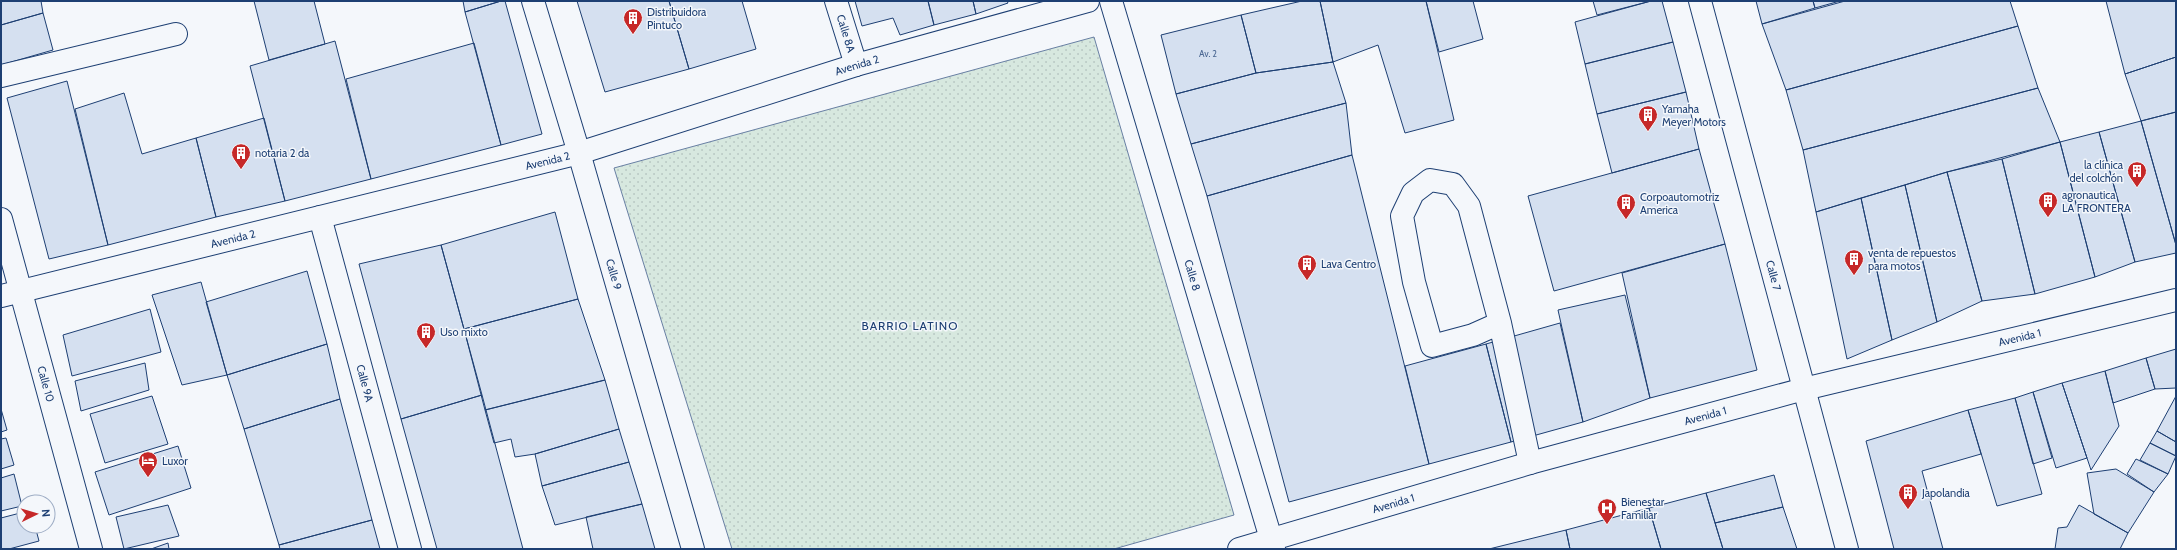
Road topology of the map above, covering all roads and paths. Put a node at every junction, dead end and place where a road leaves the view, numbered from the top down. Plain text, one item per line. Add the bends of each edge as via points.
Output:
1 (533, 1) edge
2 (836, 1) edge
3 (1088, 1) edge
4 (1111, 1) edge
5 (1700, 1) edge
6 (176, 34) dead end
7 (856, 65) junction
8 (1, 76) edge
9 (579, 153) junction
10 (320, 217) junction
11 (1, 219) edge
12 (11, 294) edge
13 (2176, 300) edge
14 (1500, 323) junction
15 (1804, 389) junction
16 (1530, 462) junction
17 (1273, 544) edge
18 (91, 549) edge
19 (410, 549) edge
20 (693, 549) edge
21 (1239, 549) edge
22 (1847, 549) edge

1 - 9 street, Calle 9
2 - 7 street, Calle 8A
3 - 7 street, Avenida 2
4 - 17 street, Calle 8
5 - 15 street, Calle 7
6 - 8 street
7 - 9 street, Avenida 2
9 - 10 street, Avenida 2
9 - 20 street, Calle 9
10 - 12 street, Avenida 2
10 - 19 street, Calle 9A
11 - 12 street, Calle 10
12 - 18 street, Calle 10
13 - 15 street, Avenida 1
14 - 14 street via 1469,206 1453,184 1430,180 1413,193 1402,216 1414,282 1432,346 1473,335
14 - 16 street
15 - 16 street, Avenida 1
15 - 22 street, Calle 7
16 - 17 street, Avenida 1
17 - 21 street, Avenida 1

